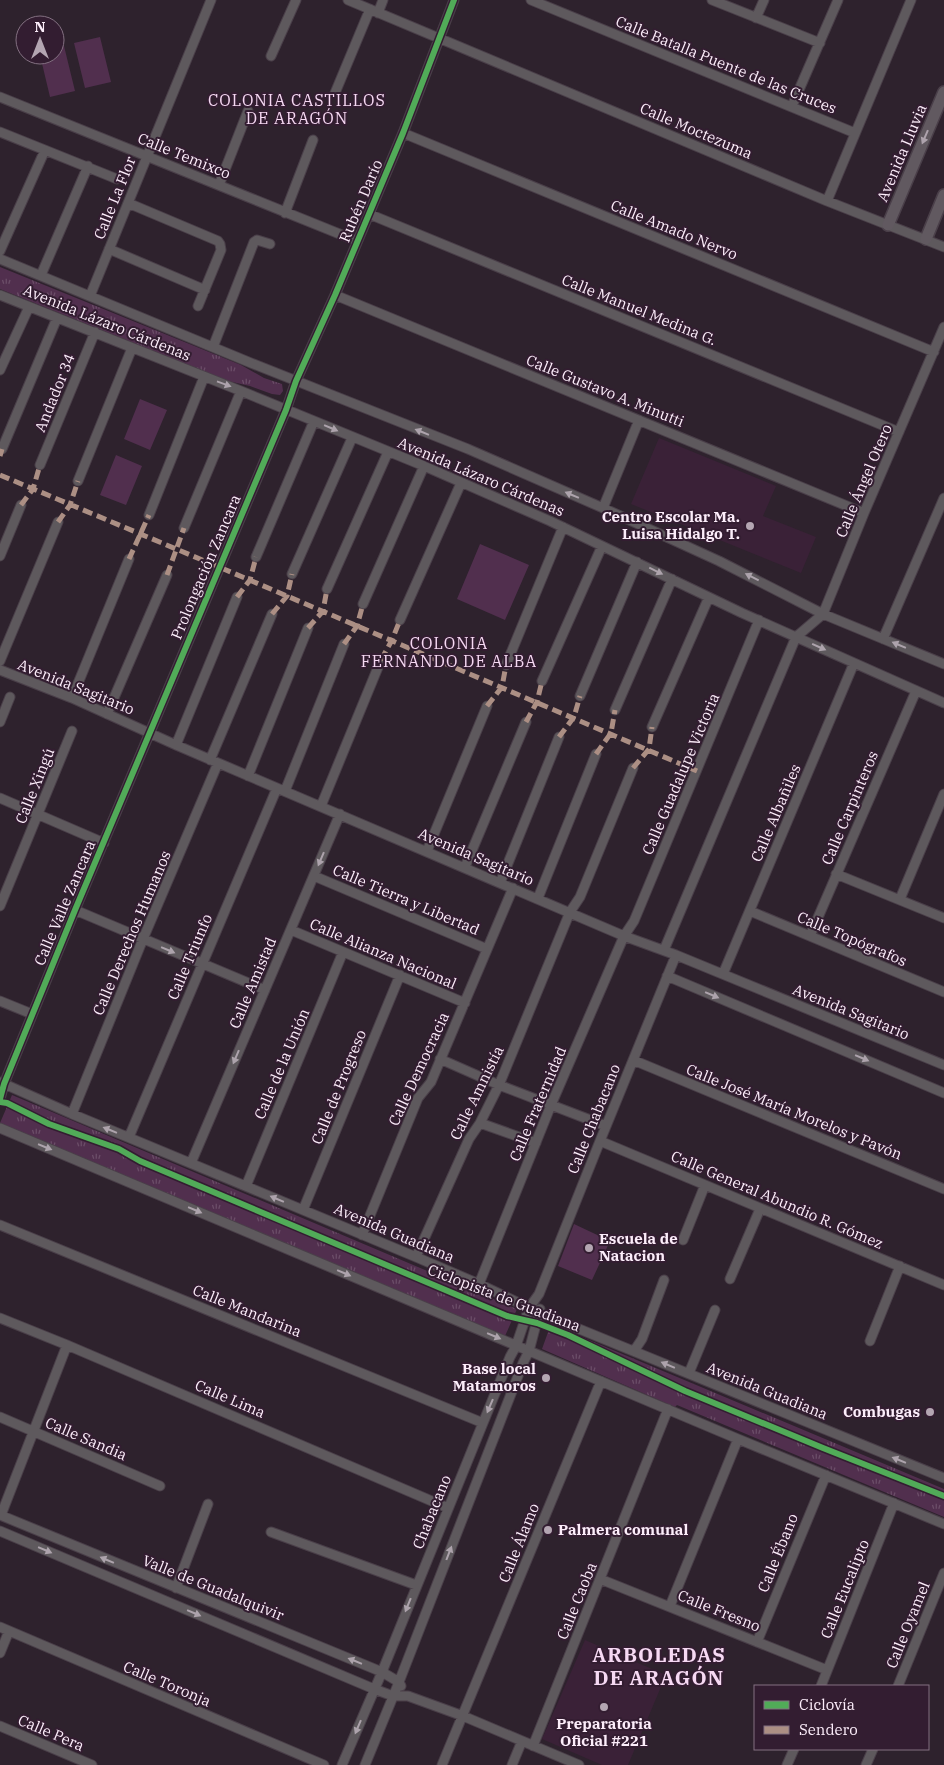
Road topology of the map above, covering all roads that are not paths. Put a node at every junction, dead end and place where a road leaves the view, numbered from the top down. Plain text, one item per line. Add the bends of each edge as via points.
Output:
1 (211, 0) edge
2 (296, 0) edge
3 (348, 0) edge
4 (383, 0) edge
5 (454, 0) edge
6 (531, 0) edge
7 (712, 0) edge
8 (764, 0) edge
9 (838, 0) edge
10 (910, 0) edge
11 (374, 11) junction
12 (756, 18) junction
13 (439, 38) junction
14 (820, 43) junction
15 (271, 56) dead end
16 (944, 92) edge
17 (334, 93) dead end
18 (0, 96) edge
19 (792, 106) junction
20 (248, 111) dead end
21 (0, 132) edge
22 (855, 133) junction
23 (403, 134) junction
24 (314, 140) dead end
25 (46, 150) junction
26 (147, 157) junction
27 (88, 166) junction
28 (118, 179) dead end
29 (219, 185) junction
30 (944, 195) edge
31 (827, 201) junction
32 (128, 203) junction
33 (285, 213) junction
34 (369, 214) junction
35 (888, 225) junction
36 (926, 240) junction
37 (357, 241) junction
38 (270, 244) dead end
39 (944, 246) edge
40 (109, 249) junction
41 (0, 252) edge
42 (0, 259) edge
43 (41, 275) junction
44 (205, 290) junction
45 (0, 295) edge
46 (335, 295) junction
47 (90, 296) junction
48 (198, 306) dead end
49 (29, 307) junction
50 (57, 318) junction
51 (944, 327) edge
52 (94, 332) junction
53 (213, 347) junction
54 (132, 348) junction
55 (934, 352) junction
56 (0, 370) edge
57 (204, 377) junction
58 (296, 381) junction
59 (241, 391) junction
60 (286, 410) junction
61 (639, 420) junction
62 (314, 422) junction
63 (899, 432) junction
64 (352, 438) junction
65 (2, 450) dead end
66 (388, 452) junction
67 (40, 465) dead end
68 (424, 466) junction
69 (78, 481) dead end
70 (461, 483) junction
71 (944, 498) edge
72 (21, 506) dead end
73 (604, 508) junction
74 (864, 513) junction
75 (149, 515) dead end
76 (58, 522) dead end
77 (563, 527) junction
78 (184, 528) dead end
79 (602, 546) junction
80 (0, 556) edge
81 (256, 557) dead end
82 (128, 559) dead end
83 (637, 562) junction
84 (292, 574) dead end
85 (167, 575) dead end
86 (672, 579) junction
87 (327, 589) dead end
88 (237, 597) dead end
89 (709, 597) junction
90 (363, 604) dead end
91 (272, 614) dead end
92 (824, 614) junction
93 (400, 620) dead end
94 (759, 620) junction
95 (308, 628) dead end
96 (796, 637) junction
97 (883, 638) junction
98 (344, 644) dead end
99 (381, 660) dead end
100 (0, 661) edge
101 (854, 663) junction
102 (944, 664) edge
103 (506, 665) dead end
104 (0, 670) edge
105 (542, 681) dead end
106 (916, 691) junction
107 (580, 696) dead end
108 (10, 697) dead end
109 (72, 698) junction
110 (944, 704) edge
111 (487, 706) dead end
112 (615, 710) dead end
113 (108, 714) junction
114 (0, 722) edge
115 (526, 722) dead end
116 (652, 727) dead end
117 (72, 731) dead end
118 (151, 733) junction
119 (560, 737) dead end
120 (176, 745) junction
121 (596, 754) dead end
122 (214, 761) junction
123 (632, 768) dead end
124 (248, 776) junction
125 (281, 789) junction
126 (944, 794) edge
127 (0, 798) edge
128 (320, 806) junction
129 (39, 814) junction
130 (340, 814) junction
131 (104, 842) junction
132 (427, 851) junction
133 (465, 867) junction
134 (836, 874) junction
135 (314, 876) junction
136 (500, 883) junction
137 (513, 888) junction
138 (538, 898) junction
139 (900, 899) junction
140 (0, 906) edge
141 (75, 910) junction
142 (750, 911) junction
143 (570, 912) junction
144 (944, 918) edge
145 (291, 930) junction
146 (624, 936) junction
147 (810, 936) junction
148 (143, 940) junction
149 (487, 949) junction
150 (664, 950) junction
151 (343, 952) junction
152 (676, 955) junction
153 (202, 965) junction
154 (723, 974) junction
155 (400, 976) junction
156 (667, 976) junction
157 (265, 990) junction
158 (944, 992) edge
159 (0, 1001) edge
160 (465, 1003) junction
161 (32, 1014) junction
162 (440, 1060) junction
163 (633, 1060) junction
164 (944, 1065) edge
165 (2, 1083) edge
166 (499, 1085) junction
167 (944, 1093) edge
168 (0, 1099) edge
169 (551, 1105) junction
170 (72, 1114) junction
171 (480, 1122) junction
172 (606, 1126) junction
173 (0, 1128) edge
174 (128, 1137) junction
175 (600, 1141) junction
176 (536, 1143) junction
177 (191, 1163) junction
178 (246, 1186) junction
179 (705, 1186) junction
180 (944, 1189) edge
181 (760, 1209) junction
182 (303, 1210) junction
183 (0, 1225) edge
184 (362, 1235) junction
185 (683, 1240) dead end
186 (416, 1257) junction
187 (900, 1266) junction
188 (730, 1279) dead end
189 (664, 1280) dead end
190 (479, 1284) junction
191 (944, 1285) edge
192 (540, 1294) junction
193 (529, 1308) junction
194 (715, 1310) dead end
195 (540, 1313) junction
196 (0, 1318) edge
197 (870, 1341) dead end
198 (67, 1345) junction
199 (516, 1346) junction
200 (529, 1351) junction
201 (634, 1351) junction
202 (689, 1373) junction
203 (601, 1381) junction
204 (668, 1409) junction
205 (0, 1417) edge
206 (483, 1423) junction
207 (32, 1431) junction
208 (738, 1439) junction
209 (826, 1475) junction
210 (944, 1478) edge
211 (160, 1486) dead end
212 (894, 1502) junction
213 (208, 1504) dead end
214 (448, 1508) junction
215 (0, 1515) edge
216 (944, 1524) edge
217 (0, 1531) edge
218 (271, 1532) dead end
219 (944, 1573) edge
220 (600, 1578) junction
221 (416, 1586) junction
222 (176, 1588) junction
223 (670, 1606) junction
224 (0, 1627) edge
225 (9, 1631) junction
226 (757, 1642) junction
227 (0, 1653) edge
228 (827, 1670) junction
229 (382, 1672) junction
230 (399, 1682) junction
231 (820, 1685) edge
232 (898, 1685) edge
233 (374, 1689) junction
234 (393, 1696) junction
235 (408, 1696) junction
236 (463, 1716) junction
237 (0, 1726) edge
238 (522, 1742) junction
239 (533, 1746) junction
240 (794, 1750) edge
241 (873, 1750) edge
242 (92, 1765) edge
243 (324, 1765) edge
244 (342, 1765) edge
245 (365, 1765) edge
246 (442, 1765) edge
247 (512, 1765) edge
248 (579, 1765) edge
249 (787, 1765) edge
250 (866, 1765) edge

1 - 26 street, Calle La Flor
2 - 15 street
3 - 11 street, Calle Moctezuma
4 - 11 street
5 - 13 street, Rubén Darío
6 - 19 street, Calle Batalla Puente de las Cruces
7 - 12 street
8 - 12 street
9 - 14 street
10 - 22 street
11 - 13 street, Calle Moctezuma
11 - 17 street
12 - 14 street
13 - 23 street, Rubén Darío
13 - 31 street, Calle Moctezuma
14 - 19 street
16 -> 35 main road, Avenida Lluvia
18 - 26 street, Calle Temixco
19 - 22 street, Calle Batalla Puente de las Cruces
20 - 29 street
21 - 25 street
22 - 31 street
23 - 34 street, Rubén Darío
23 - 55 street, Calle Amado Nervo
24 - 33 street
25 - 27 street
25 - 41 street
26 - 29 street, Calle Temixco
26 - 32 street, Calle La Flor
27 - 28 street
27 - 43 street
29 - 33 street, Calle Temixco
30 - 36 main road
31 - 35 street, Calle Moctezuma
32 - 40 street, Calle La Flor
32 - 44 street via 218,241 221,250
33 - 37 street, Calle Temixco
34 - 37 street, Rubén Darío
34 - 63 street, Calle Manuel Medina G.
35 - 36 street, Calle Moctezuma
36 - 39 street, Calle Moctezuma
37 - 46 street, Rubén Darío
38 - 53 street via 254,242
40 - 44 street
40 - 47 street, Calle La Flor
42 - 43 street, Avenida Lázaro Cárdenas
43 - 47 street, Avenida Lázaro Cárdenas
44 - 48 street
45 - 49 street, Avenida Lázaro Cárdenas
46 - 58 street, Rubén Darío
46 - 61 street, Calle Gustavo A. Minutti
47 - 53 street, Avenida Lázaro Cárdenas
49 - 50 street, Avenida Lázaro Cárdenas
49 - 56 street
50 - 52 street, Avenida Lázaro Cárdenas
50 - 65 street
51 - 55 street, Calle Ángel Otero
52 - 54 street, Avenida Lázaro Cárdenas
52 - 67 street, Andador 34
53 - 58 street, Avenida Lázaro Cárdenas
54 - 57 street, Avenida Lázaro Cárdenas
54 - 69 street
55 - 63 street, Calle Ángel Otero
57 -> 59 street, Avenida Lázaro Cárdenas
57 - 75 street
58 - 60 street, Rubén Darío
73 -> 58 street, Avenida Lázaro Cárdenas
59 - 60 street, Avenida Lázaro Cárdenas
59 - 78 street
60 - 62 street, Avenida Lázaro Cárdenas
60 - 118 street, Prolongación Zancara
61 - 73 street
61 - 74 street, Calle Gustavo A. Minutti
62 -> 64 street, Avenida Lázaro Cárdenas
62 - 81 street
63 - 74 street, Calle Ángel Otero
64 - 66 street, Avenida Lázaro Cárdenas
64 - 84 street
66 - 68 street, Avenida Lázaro Cárdenas
66 - 87 street
68 - 70 street, Avenida Lázaro Cárdenas
68 - 90 street
70 - 77 street, Avenida Lázaro Cárdenas
70 - 93 street
71 - 97 street
72 - 80 street
92 -> 73 street, Avenida Lázaro Cárdenas
74 - 92 street, Calle Ángel Otero
76 - 100 street
77 - 79 street, Avenida Lázaro Cárdenas
77 - 103 street
79 - 83 street, Avenida Lázaro Cárdenas
79 - 105 street
82 - 109 street
83 -> 86 street, Avenida Lázaro Cárdenas
83 - 107 street
85 - 113 street
86 - 89 street, Avenida Lázaro Cárdenas
86 - 112 street
88 - 120 street
89 - 94 street, Avenida Lázaro Cárdenas
89 - 116 street
91 - 122 street, Calle Derechos Humanos
92 - 96 street, Calle Ángel Otero
92 - 97 street, Avenida Lázaro Cárdenas
94 - 96 street, Avenida Lázaro Cárdenas
94 - 146 street, Calle Guadalupe Victoria via 634,921
95 - 124 street
96 -> 101 street, Avenida Lázaro Cárdenas
96 - 150 street
102 -> 97 street, Avenida Lázaro Cárdenas
98 - 125 street, Calle Triunfo
99 - 128 street
101 - 106 street, Avenida Lázaro Cárdenas
101 - 142 street, Calle Albañiles
104 - 109 street, Avenida Sagitario
106 - 110 street, Avenida Lázaro Cárdenas
106 - 134 street, Calle Carpinteros
108 - 114 street
109 - 113 street, Avenida Sagitario
111 - 132 street
113 - 118 street, Avenida Sagitario
115 - 133 street
117 - 129 street, Calle Xingú
118 - 120 street, Avenida Sagitario
118 - 131 street, Calle Valle Zancara
119 - 136 street
120 - 122 street, Avenida Sagitario
121 - 138 street
122 - 124 street, Avenida Sagitario
122 - 148 street, Calle Derechos Humanos
123 - 143 street, Calle Amnistía via 580,898
124 - 125 street, Avenida Sagitario
125 - 128 street, Avenida Sagitario
125 - 153 street, Calle Triunfo
126 - 139 street
127 - 129 street
128 - 130 street, Avenida Sagitario
129 - 131 street
129 - 140 street, Calle Xingú
130 - 132 street, Avenida Sagitario
130 -> 135 street, Calle Amistad
131 - 141 street, Calle Valle Zancara
132 - 133 street, Avenida Sagitario
133 - 136 street, Avenida Sagitario
134 - 139 street
134 - 147 street, Calle Carpinteros
135 - 145 street, Calle Amistad
135 - 149 street, Calle Tierra y Libertad
136 - 137 street, Avenida Sagitario
137 - 138 street, Avenida Sagitario
137 - 149 street, Calle Democracia
138 - 143 street, Avenida Sagitario
139 - 144 street
141 - 148 street
141 - 161 street, Calle Valle Zancara
142 - 147 street, Calle Topógrafos
142 - 154 street, Calle Albañiles
143 - 146 street, Avenida Sagitario
143 - 166 street, Calle Amnistía
145 - 151 street, Calle Alianza Nacional
145 - 157 street, Calle Amistad
146 - 150 street, Avenida Sagitario
146 - 169 street, Calle Fraternidad
147 - 158 street, Calle Topógrafos
148 -> 153 street
148 - 170 street, Calle Derechos Humanos
149 - 160 street, Calle Democracia
150 - 152 street, Avenida Sagitario
151 - 155 street, Calle Alianza Nacional
151 - 178 street, Calle de la Unión
152 - 154 street, Avenida Sagitario
152 - 156 street, Calle Chabacano
153 - 157 street
153 - 174 street, Calle Triunfo
154 - 164 street, Avenida Sagitario
155 - 160 street, Calle Alianza Nacional
155 - 182 street, Calle de Progreso
156 - 163 street, Calle Chabacano
156 -> 167 street
157 -> 177 street, Calle Amistad
159 - 161 street
160 - 162 street, Calle Democracia
161 - 165 street, Calle Valle Zancara
162 - 166 street
162 - 184 street, Calle Democracia via 431,1082 418,1098
163 - 172 street, Calle Chabacano
163 - 180 street, Calle José María Morelos y Pavón
165 - 168 street, Calle Valle Zancara
165 - 170 street, Avenida Guadiana
166 - 169 street
166 - 171 street, Calle Amnistía
169 - 172 street
169 - 176 street, Calle Fraternidad
174 -> 170 street, Avenida Guadiana
171 - 176 street
171 - 186 street, Calle Amnistía via 469,1139
172 - 175 street, Calle Chabacano
173 -> 199 street
174 - 177 street, Avenida Guadiana
175 - 179 street, Calle General Abundio R. Gómez
175 - 192 street, Calle Chabacano
176 - 190 street, Calle Fraternidad
177 - 178 street, Avenida Guadiana
182 -> 178 street, Avenida Guadiana
179 - 181 street, Calle General Abundio R. Gómez
179 - 185 street
181 - 187 street, Calle General Abundio R. Gómez
181 - 188 street
182 - 184 street, Avenida Guadiana
183 - 206 street, Calle Mandarina
184 - 186 street, Avenida Guadiana
186 - 190 street, Avenida Guadiana
187 - 191 street, Calle General Abundio R. Gómez
187 - 197 street
189 - 201 street via 642,1339
190 - 193 street, Avenida Guadiana
192 - 193 street, Calle Chabacano
192 - 195 street, Calle Chabacano
193 - 195 street, Avenida Guadiana
193 - 199 street, Calle Chabacano
194 - 202 street
195 - 200 street, Calle Chabacano
195 - 201 street, Avenida Guadiana
196 - 198 street, Calle Lima
198 - 207 street
198 - 214 street, Calle Lima
199 - 200 street
199 -> 206 street, Chabacano
200 - 203 street
230 -> 200 street, Chabacano
202 -> 201 street, Avenida Guadiana
210 -> 202 street, Avenida Guadiana
203 - 204 street
203 - 236 street, Calle Álamo
204 - 208 street
204 - 220 street, Calle Caoba
205 - 207 street, Calle Sandia
206 - 214 street, Chabacano
207 - 211 street, Calle Sandia
207 - 215 street
208 - 209 street
208 - 223 street
209 - 212 street
209 - 226 street, Calle Ébano
212 - 216 street
212 - 228 street, Calle Eucalipto
213 - 222 street
214 - 221 street, Chabacano
222 -> 215 street, Valle de Guadalquivir
217 -> 233 street, Valle de Guadalquivir
218 - 221 street
219 - 232 street, Calle Oyamel
220 - 223 street, Calle Fresno
220 - 239 street, Calle Caoba
221 -> 229 street, Chabacano
229 -> 222 street, Valle de Guadalquivir
223 - 226 street, Calle Fresno
224 - 225 street, Calle Toronja
225 - 227 street
225 - 243 street, Calle Toronja
226 - 228 street, Calle Fresno
228 - 231 street, Calle Eucalipto
229 - 230 street, Valle de Guadalquivir
229 - 233 street, Chabacano
230 - 234 street, Chabacano
230 - 235 street, Valle de Guadalquivir
233 - 234 street, Valle de Guadalquivir
233 -> 244 street, Chabacano
234 - 235 street, Valle de Guadalquivir
234 - 245 street, Chabacano
235 - 236 street, Valle de Guadalquivir
236 - 238 street, Valle de Guadalquivir
236 - 246 street, Calle Álamo
237 - 242 street, Calle Pera
238 - 239 street, Valle de Guadalquivir
238 - 247 street
239 - 248 street, Valle de Guadalquivir
240 - 249 street
241 - 250 street

